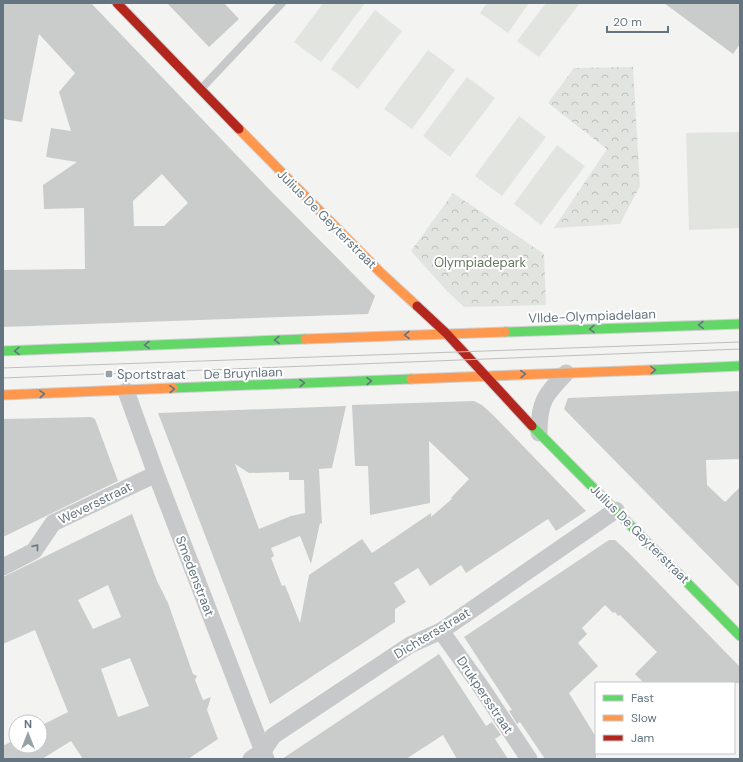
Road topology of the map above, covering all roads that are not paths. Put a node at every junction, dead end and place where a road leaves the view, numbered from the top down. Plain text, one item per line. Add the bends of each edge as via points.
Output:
1 (117, 3) edge
2 (282, 3) edge
3 (200, 90) junction
4 (740, 324) edge
5 (446, 333) junction
6 (3, 352) edge
7 (740, 366) edge
8 (566, 373) junction
9 (484, 375) junction
10 (126, 392) junction
11 (3, 395) edge
12 (539, 433) junction
13 (156, 474) junction
14 (616, 510) junction
15 (3, 567) edge
16 (441, 631) junction
17 (740, 636) edge
18 (260, 756) edge
19 (529, 759) edge

1 - 3 main road, Julius De Geyterstraat
2 - 3 lane
3 - 5 main road, Julius De Geyterstraat via 380,272
4 -> 5 main road, VIIde-Olympiadelaan
5 -> 6 main road
5 - 9 main road, Julius De Geyterstraat
8 -> 7 main road
9 -> 8 main road
8 - 12 street via 550,390 541,405
10 -> 9 main road, De Bruynlaan
9 - 12 main road, Julius De Geyterstraat
11 -> 10 main road, De Bruynlaan
10 - 13 street, Smedenstraat
12 - 14 main road, Julius De Geyterstraat
15 -> 13 street, Weversstraat via 34,551 53,523
13 - 18 street, Smedenstraat
14 - 16 street, Dichtersstraat
14 - 17 main road, Julius De Geyterstraat
16 - 18 street, Dichtersstraat via 410,645 273,736
16 - 19 street, Drukpersstraat

